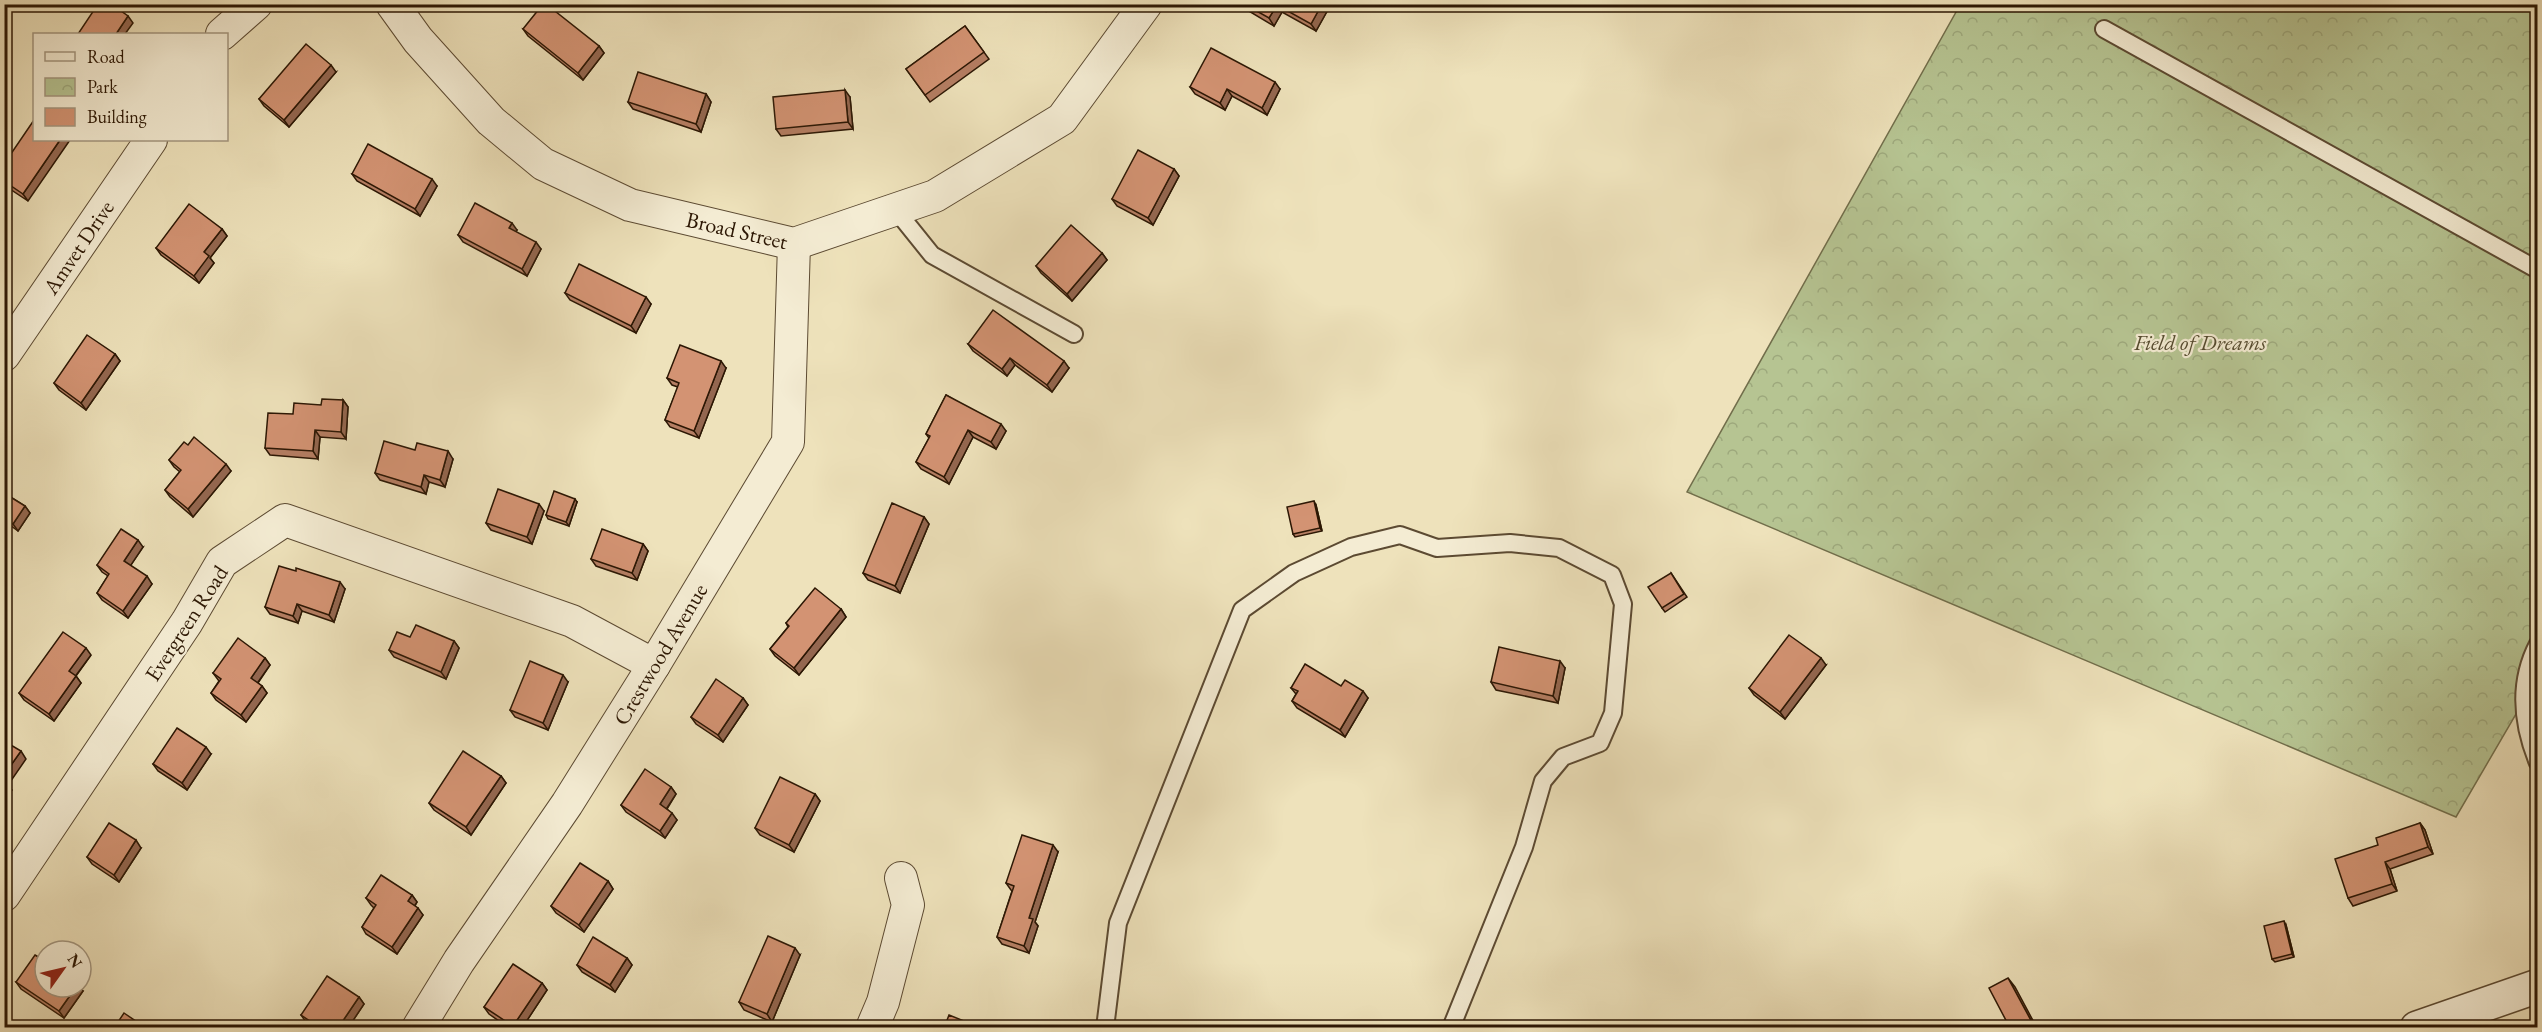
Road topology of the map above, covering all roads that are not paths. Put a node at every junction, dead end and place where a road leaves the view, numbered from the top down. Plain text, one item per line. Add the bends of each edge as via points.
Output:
1 (255, 4) edge
2 (392, 4) edge
3 (1146, 4) edge
4 (2104, 29) dead end
5 (223, 33) edge
6 (150, 141) edge
7 (895, 210) junction
8 (794, 244) junction
9 (2538, 270) edge
10 (1074, 334) dead end
11 (4, 355) edge
12 (2538, 644) edge
13 (654, 665) junction
14 (2538, 763) edge
15 (901, 878) dead end
16 (4, 895) edge
17 (2538, 986) edge
18 (418, 1028) edge
19 (872, 1028) edge
20 (1105, 1028) edge
21 (1451, 1028) edge
22 (2417, 1028) edge

1 - 5 street
2 - 8 street, Broad Street via 418,40 490,121 543,164 630,205
3 - 7 street, Broad Street via 1062,119 935,196
4 - 9 lane
6 - 11 street, Amvet Drive
7 - 8 street, Broad Street
7 - 10 lane via 932,255
8 - 13 street, Crestwood Avenue via 788,442
12 - 14 lane via 2524,683 2524,714
13 - 16 street, Evergreen Road via 572,621 285,520 222,562 188,622
13 - 18 street, Crestwood Avenue
15 - 19 street via 908,905
17 - 22 street
20 - 21 lane via 1118,923 1242,610 1294,573 1351,547 1400,534 1437,548 1510,543 1559,548 1612,574 1623,604 1613,713 1600,743 1563,757 1543,781 1524,847

